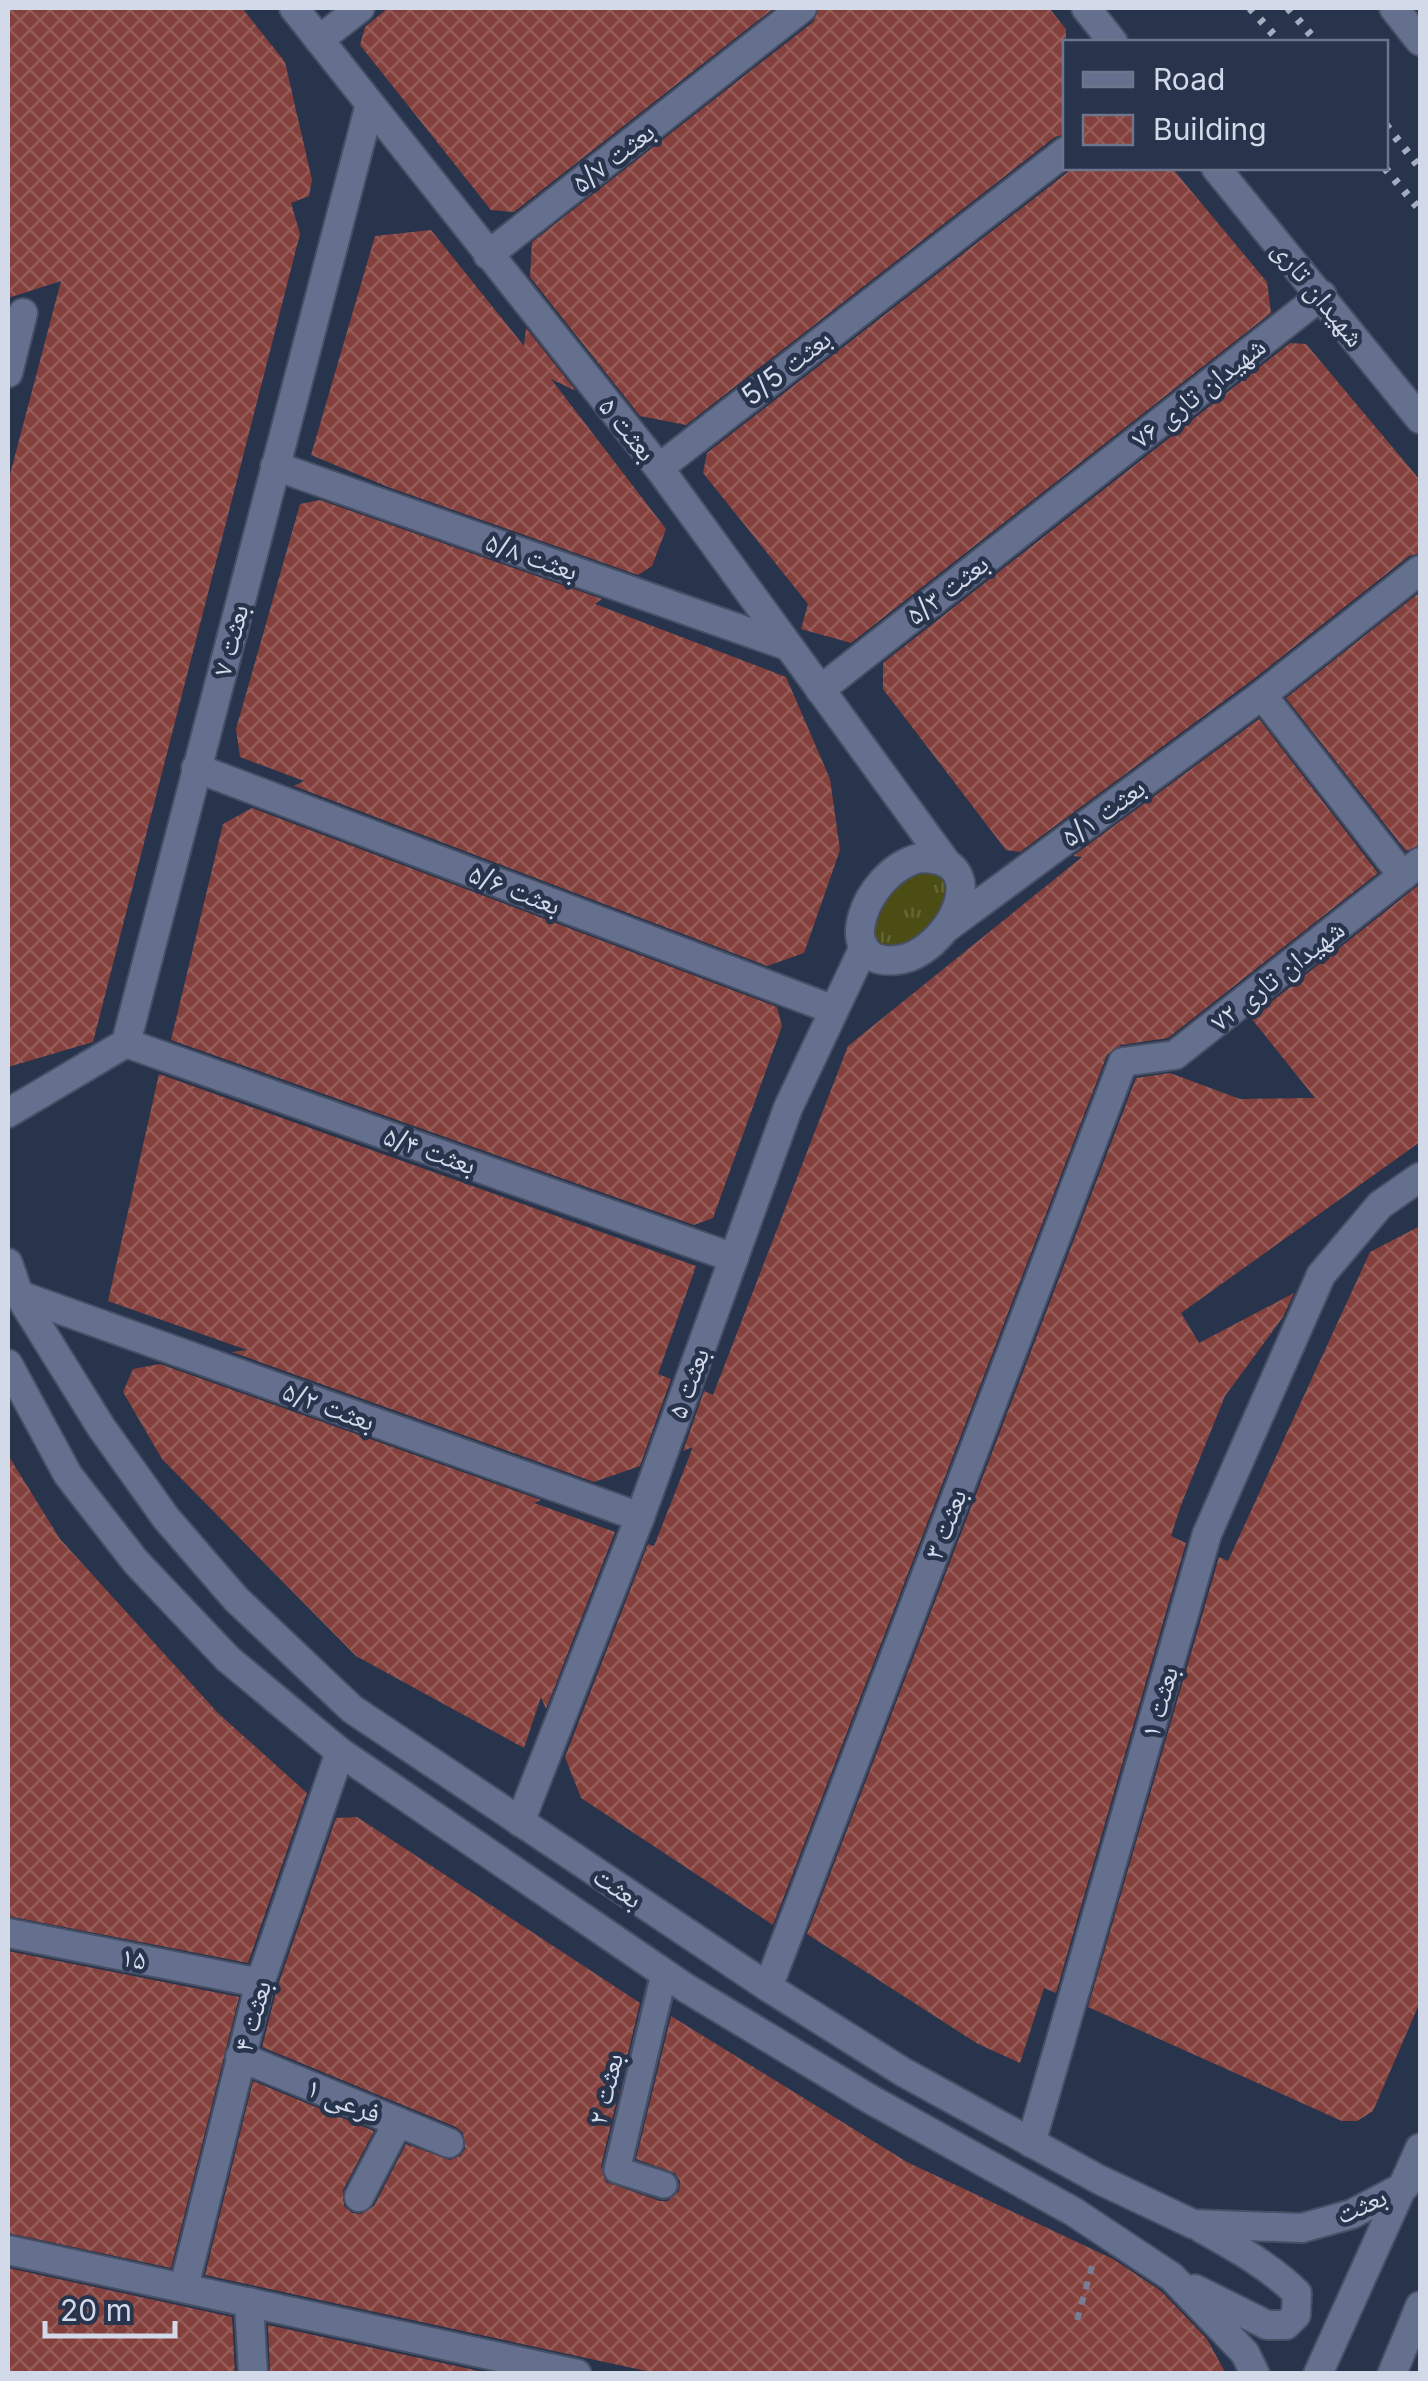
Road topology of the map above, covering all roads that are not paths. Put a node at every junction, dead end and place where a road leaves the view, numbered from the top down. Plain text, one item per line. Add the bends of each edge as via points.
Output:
1 (294, 8) edge
2 (360, 8) edge
3 (802, 8) edge
4 (1086, 8) edge
5 (1394, 8) edge
6 (320, 40) junction
7 (1111, 40) edge
8 (1420, 41) edge
9 (370, 104) junction
10 (1063, 152) edge
11 (1218, 170) edge
12 (488, 255) junction
13 (1322, 295) junction
14 (24, 313) dead end
15 (8, 373) edge
16 (1420, 419) edge
17 (275, 466) junction
18 (659, 468) junction
19 (1075, 488) joint
20 (1420, 570) edge
21 (788, 646) junction
22 (820, 690) junction
23 (1262, 695) junction
24 (196, 768) junction
25 (946, 862) junction
26 (1412, 869) edge
27 (945, 929) junction
28 (864, 948) junction
29 (834, 1010) junction
30 (126, 1043) junction
31 (1123, 1062) joint
32 (8, 1113) edge
33 (1420, 1177) edge
34 (734, 1258) junction
35 (8, 1264) edge
36 (19, 1296) junction
37 (8, 1364) edge
38 (640, 1517) junction
39 (340, 1752) junction
40 (520, 1822) junction
41 (8, 1933) edge
42 (664, 1974) junction
43 (260, 1982) junction
44 (768, 1987) junction
45 (240, 2057) junction
46 (398, 2122) junction
47 (449, 2143) dead end
48 (1032, 2143) junction
49 (1420, 2148) edge
50 (664, 2185) dead end
51 (1405, 2186) junction
52 (359, 2197) dead end
53 (1193, 2224) junction
54 (8, 2250) edge
55 (1172, 2277) junction
56 (184, 2287) junction
57 (249, 2302) junction
58 (1420, 2306) edge
59 (253, 2374) edge
60 (577, 2374) edge
61 (1254, 2374) edge
62 (1318, 2374) edge
63 (1392, 2374) edge

1 - 6 street, بعثت ۵
2 - 6 street
3 - 12 street, بعثت ۵/۷
4 - 7 street
5 - 8 street
6 - 9 street, بعثت ۵
9 - 12 street, بعثت ۵
9 - 17 street, بعثت ۷
10 - 18 street, بعثت 5/5
11 - 13 street, شهیدان تاری
12 - 18 street, بعثت ۵
13 - 16 street, شهیدان تاری
13 - 19 street, شهیدان تاری ۷۶
14 - 15 street
17 - 21 street, بعثت ۵/۸
17 - 24 street, بعثت ۷
18 - 21 street, بعثت ۵
19 - 22 street, بعثت ۵/۳
20 - 23 street, بعثت ۵/۱
21 - 22 street, بعثت ۵
22 - 25 street, بعثت ۵
23 - 26 street
23 - 27 street, بعثت ۵/۱
24 - 29 street, بعثت ۵/۶
24 - 30 street, بعثت ۷
25 - 27 street via 956,870 961,890
25 - 28 street via 919,858 888,873 862,914
26 - 31 street, شهیدان تاری ۷۲ via 1174,1055
27 - 28 street via 928,946 897,960 876,958
28 - 29 street, بعثت ۵
29 - 34 street, بعثت ۵ via 788,1108
30 - 32 street
30 - 34 street, بعثت ۵/۴
31 - 44 street, بعثت ۳
33 - 48 street, بعثت ۱ via 1380,1205 1321,1274 1206,1534
34 - 38 street, بعثت ۵
35 - 36 street, بعثت
36 - 38 street, بعثت ۵/۲
36 - 40 street, بعثت via 133,1473 236,1600 352,1709
37 - 39 street, بعثت via 68,1474 136,1562 228,1659
38 - 40 street, بعثت ۵
39 - 42 street, بعثت
39 - 43 street, بعثت ۴
40 - 44 street, بعثت
41 - 43 street, ۱۵
42 - 50 lane, بعثت ۲ via 617,2170
42 - 55 street, بعثت
43 - 45 street, بعثت ۴
44 - 48 street, بعثت
45 - 46 street, فرعی ۱
45 - 56 street, بعثت ۴
46 - 47 street, فرعی ۱
46 - 52 street
48 - 53 street, بعثت
49 - 51 street
51 - 53 street, بعثت via 1352,2214 1302,2228
51 - 62 street
53 - 55 street via 1282,2279 1296,2293 1296,2315 1286,2325 1268,2326
54 - 56 street
55 - 61 street, بعثت via 1245,2353
56 - 57 street
57 - 59 street
57 - 60 street
58 - 63 street

